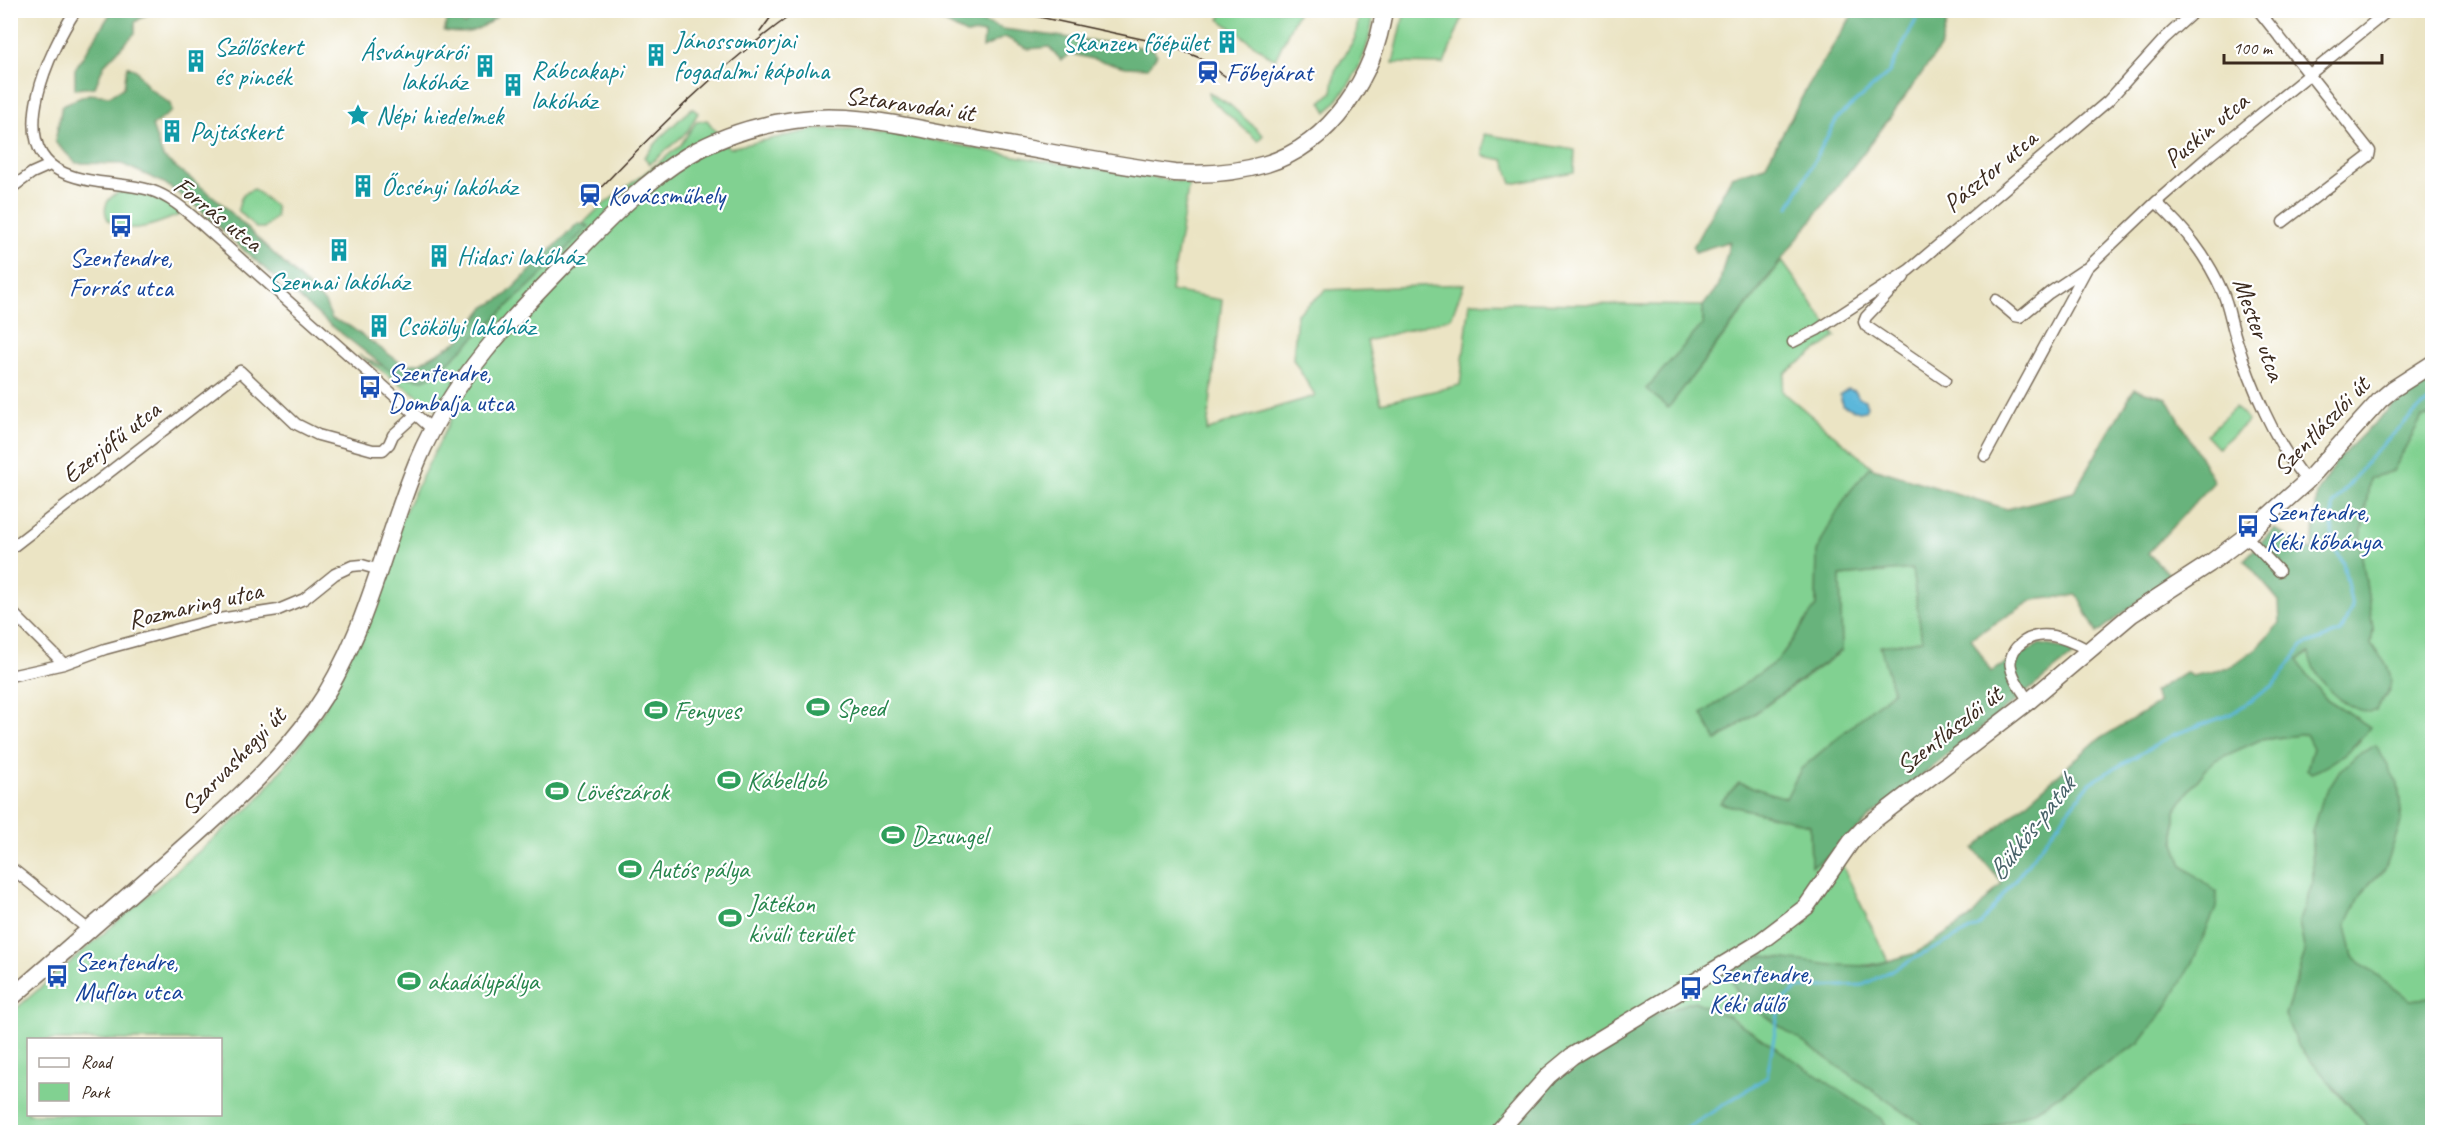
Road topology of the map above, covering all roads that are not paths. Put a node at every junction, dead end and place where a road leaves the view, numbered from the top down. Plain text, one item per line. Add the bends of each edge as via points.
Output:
1 (76, 10) edge
2 (1384, 10) edge
3 (2196, 10) edge
4 (2258, 10) edge
5 (2389, 10) edge
6 (2309, 74) junction
7 (50, 165) junction
8 (10, 189) edge
9 (2156, 202) junction
10 (2283, 222) dead end
11 (2086, 268) junction
12 (1909, 270) junction
13 (1996, 300) dead end
14 (1793, 342) dead end
15 (2433, 364) edge
16 (1945, 380) dead end
17 (415, 415) junction
18 (433, 430) junction
19 (1984, 456) dead end
20 (2307, 481) junction
21 (2246, 536) junction
22 (10, 549) edge
23 (380, 570) junction
24 (2279, 572) dead end
25 (10, 610) edge
26 (2088, 650) junction
27 (64, 664) junction
28 (10, 676) edge
29 (2029, 701) junction
30 (10, 867) edge
31 (89, 930) junction
32 (10, 999) edge
33 (1498, 1132) edge

1 - 7 street via 52,52 36,104 36,137
2 - 18 street, Sztaravodai út via 1371,61 1357,91 1343,109 1292,152 1269,164 1243,170 1207,175 1147,170 848,118 778,122 713,142 657,177 597,230 481,355
3 - 12 street, Pásztor utca via 2108,101
4 - 6 street
5 - 6 street, Puskin utca
6 - 9 street, Puskin utca
6 - 10 street via 2370,151 2369,156
7 - 8 street
7 - 17 street, Forrás utca via 75,177 142,188 168,197
9 - 11 street, Puskin utca
9 - 20 street, Mester utca via 2187,231 2213,273 2269,418 2289,458
11 - 13 street, Puskin utca via 2020,316
11 - 19 street, Puskin utca
12 - 14 street, Pásztor utca
12 - 16 street via 1864,322
15 - 20 street, Szentlászlói út via 2380,400
17 - 18 street, Forrás utca
17 - 22 street, Ezerjófű utca via 383,450 373,450 318,435 296,424 240,371
18 - 23 street, Szarvashegyi út
20 - 21 street, Szentlászlói út
21 - 24 street
21 - 26 street, Szentlászlói út via 2132,614
23 - 27 street, Rozmaring utca via 352,566 335,574 304,599 278,610 212,620
23 - 31 street, Szarvashegyi út via 338,670 316,709 284,751 248,790
25 - 27 street
26 - 29 street, Szentlászlói út
26 - 29 street via 2067,639 2046,635 2028,637 2015,648 2010,665
27 - 28 street, Rozmaring utca
29 - 33 street, Szentlászlói út via 1863,828 1806,907 1756,945 1572,1056
30 - 31 street
31 - 32 street, Szarvashegyi út

